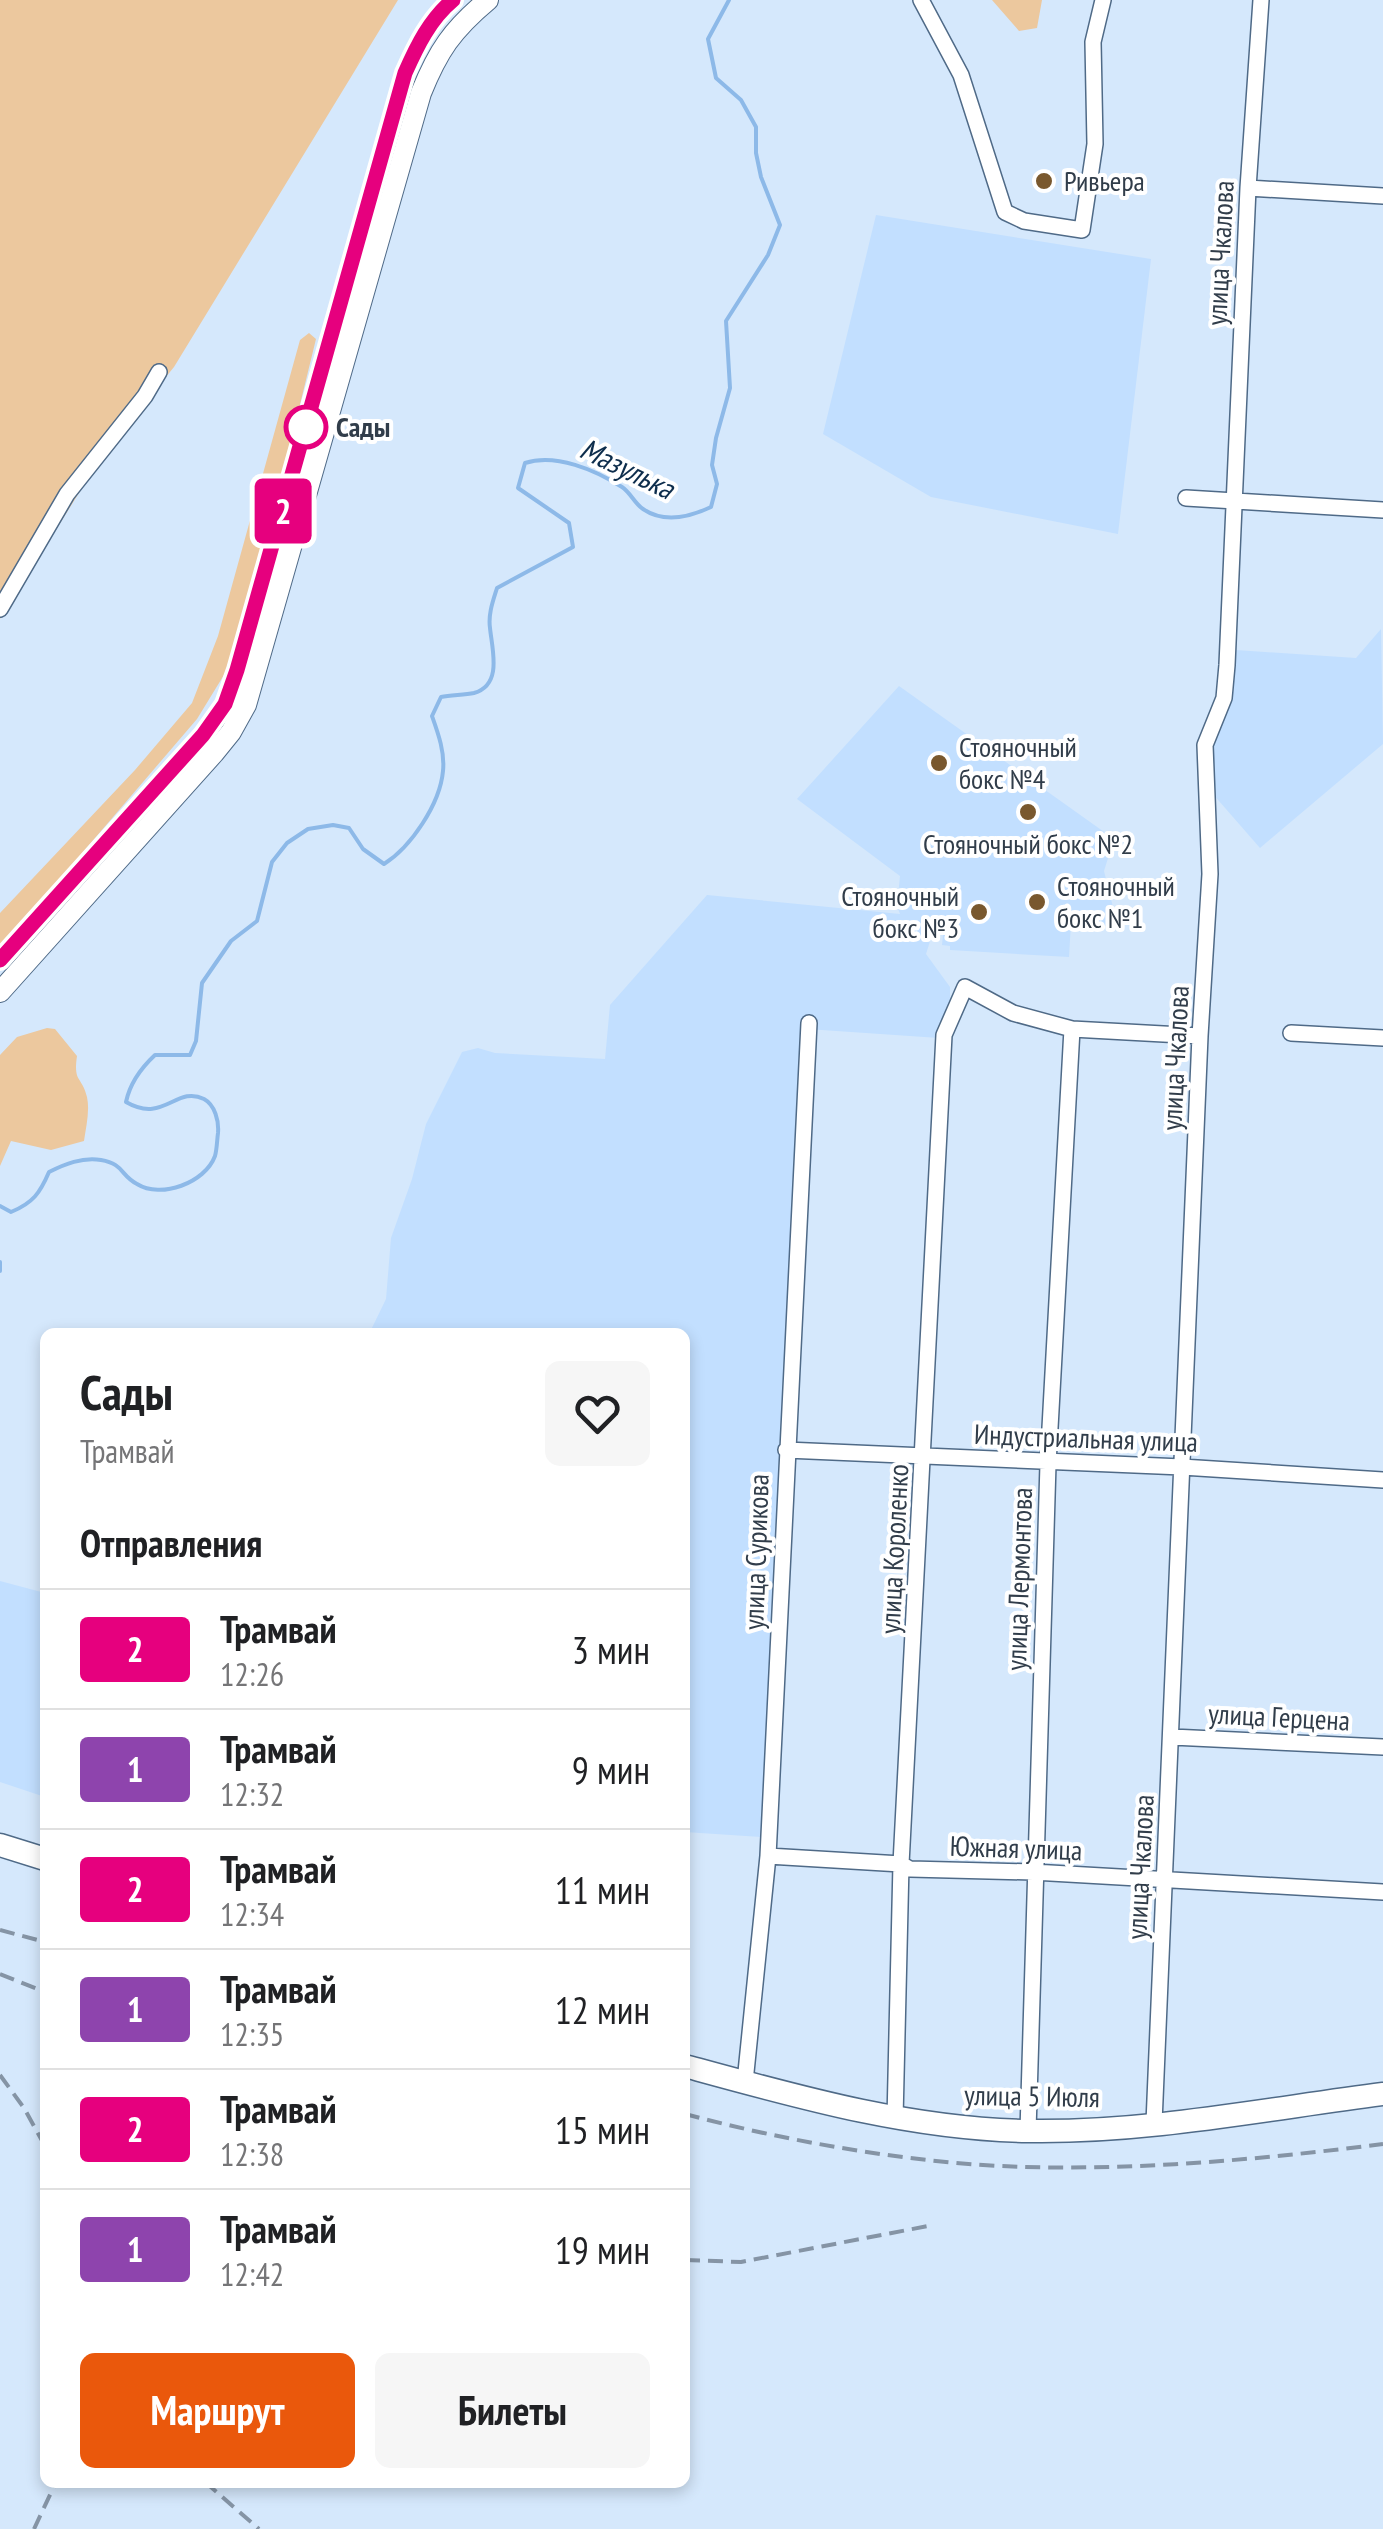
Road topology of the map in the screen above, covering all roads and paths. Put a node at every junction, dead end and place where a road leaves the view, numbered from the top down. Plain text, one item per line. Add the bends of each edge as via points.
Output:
1 (488, 0) edge
2 (921, 0) edge
3 (1103, 0) edge
4 (1261, 0) edge
5 (1248, 188) junction
6 (1383, 196) edge
7 (159, 372) dead end
8 (1186, 498) dead end
9 (1232, 502) junction
10 (1383, 510) edge
11 (0, 609) edge
12 (0, 992) edge
13 (810, 1023) dead end
14 (1072, 1029) junction
15 (1291, 1034) dead end
16 (1200, 1036) junction
17 (1383, 1038) edge
18 (786, 1450) junction
19 (924, 1456) junction
20 (1048, 1464) junction
21 (1182, 1467) junction
22 (1383, 1480) edge
23 (1172, 1737) junction
24 (1383, 1747) edge
25 (0, 1844) edge
26 (768, 1856) junction
27 (40, 1857) edge
28 (901, 1864) junction
29 (1033, 1872) junction
30 (1164, 1880) junction
31 (1383, 1892) edge
32 (690, 2067) edge
33 (744, 2082) junction
34 (1383, 2094) edge
35 (895, 2118) junction
36 (1154, 2123) junction
37 (1028, 2131) junction

1 - 12 main road via 436,55 421,94 246,705 214,753
2 - 3 street via 960,75 1005,212 1082,230 1094,144 1093,42
4 - 5 street, улица Чкалова
5 - 6 street
5 - 9 street, улица Чкалова
7 - 11 street via 67,494
8 - 9 street
9 - 10 street
9 - 16 street, улица Чкалова via 1224,698 1205,745 1210,874
13 - 18 street, улица Сурикова
14 - 16 street
14 - 19 street, улица Короленко via 1013,1013 965,987 944,1034
14 - 20 street, улица Лермонтова
15 - 17 street
16 - 21 street, улица Чкалова
18 - 19 street, Индустриальная улица
18 - 26 street, улица Сурикова
19 - 20 street, Индустриальная улица
19 - 28 street, улица Короленко
20 - 21 street, Индустриальная улица
20 - 29 street, улица Лермонтова
21 - 22 street, Индустриальная улица
21 - 23 street, улица Чкалова
23 - 24 street, улица Герцена
23 - 30 street, улица Чкалова
25 - 27 highway
26 - 28 street, Южная улица
26 - 33 street, улица Сурикова
28 - 29 street, Южная улица
28 - 35 street, улица Короленко
29 - 30 street, Южная улица
29 - 37 street, улица Лермонтова
30 - 31 street, Южная улица
30 - 36 street, улица Чкалова
32 - 33 highway, улица 5 Июля
33 - 35 highway, улица 5 Июля
34 - 36 highway, улица 5 Июля
35 - 37 highway, улица 5 Июля
36 - 37 highway, улица 5 Июля

